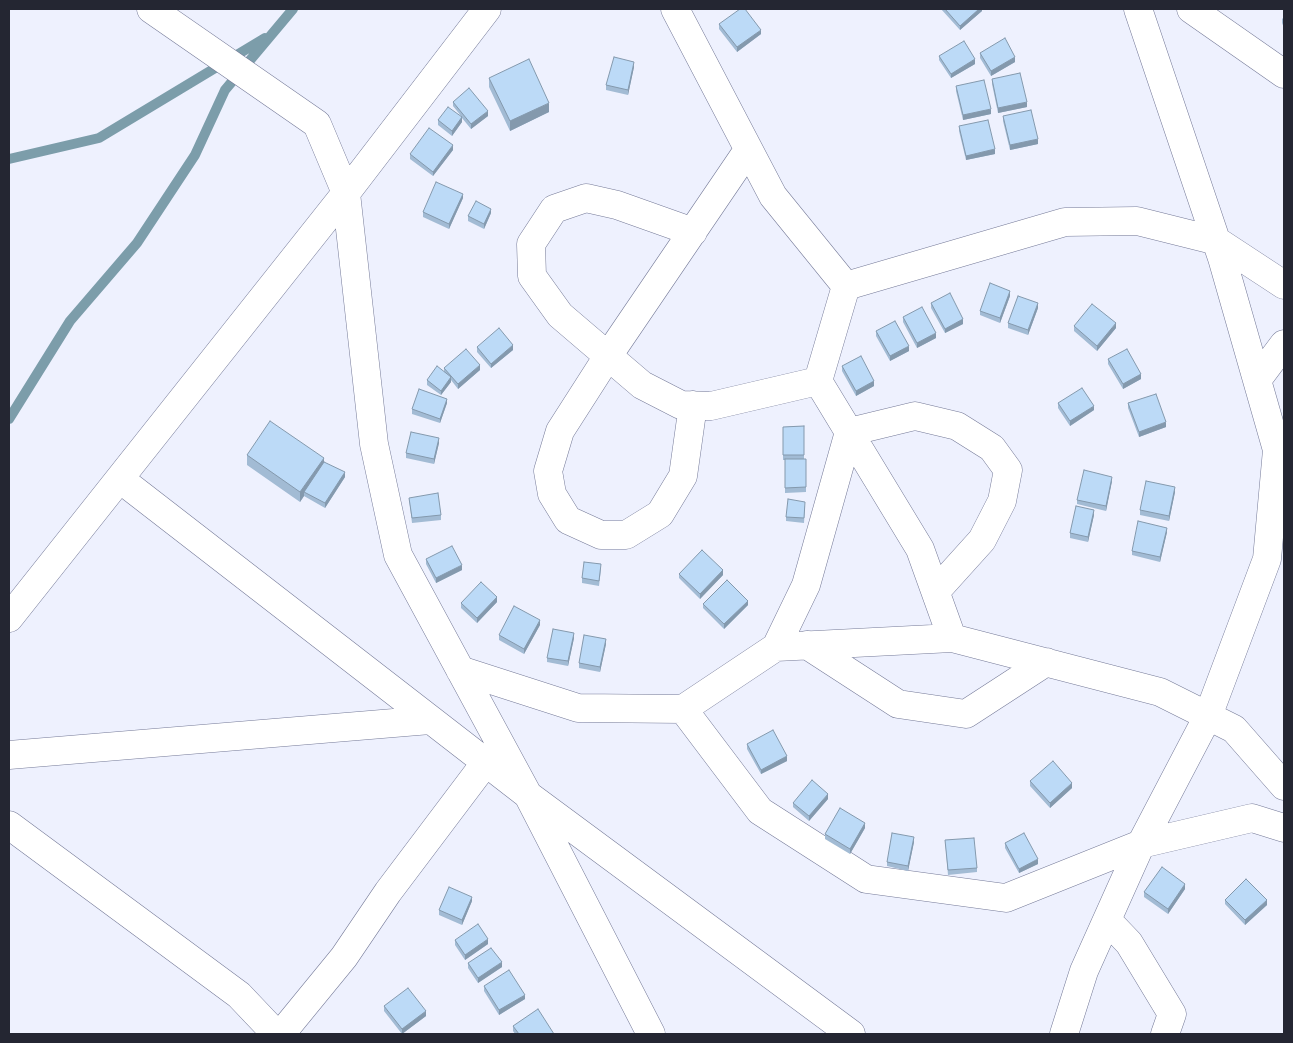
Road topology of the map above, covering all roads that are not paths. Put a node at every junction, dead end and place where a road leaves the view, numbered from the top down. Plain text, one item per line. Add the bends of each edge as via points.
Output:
1 (487, 9) edge
2 (675, 9) edge
3 (1138, 9) edge
4 (1191, 9) edge
5 (158, 14) edge
6 (1284, 74) edge
7 (748, 150) junction
8 (346, 193) junction
9 (693, 232) junction
10 (1217, 241) junction
11 (1284, 285) edge
12 (846, 286) junction
13 (1284, 344) edge
14 (608, 356) junction
15 (1257, 380) junction
16 (818, 381) junction
17 (693, 405) junction
18 (849, 432) junction
19 (120, 479) junction
20 (936, 591) junction
21 (9, 618) edge
22 (952, 638) junction
23 (807, 645) junction
24 (776, 647) junction
25 (1046, 662) junction
26 (460, 670) junction
27 (682, 709) junction
28 (1208, 716) junction
29 (430, 720) junction
30 (9, 755) edge
31 (486, 762) junction
32 (1284, 786) edge
33 (528, 795) junction
34 (9, 825) edge
35 (1284, 828) edge
36 (1141, 844) junction
37 (1106, 920) junction
38 (276, 1034) edge
39 (281, 1034) edge
40 (651, 1034) edge
41 (851, 1034) edge
42 (1064, 1034) edge
43 (1165, 1034) edge

1 - 8 street
2 - 7 street
3 - 10 street
4 - 6 street
5 - 8 street via 317,124
7 - 9 street
7 - 12 street via 773,196
8 - 19 street
8 - 26 street via 374,444 398,555
9 - 14 street
9 - 14 street via 617,205 586,198 554,209 531,244 532,276 560,316
10 - 11 street
10 - 12 street via 1137,220 1064,222
10 - 15 street
12 - 16 street
13 - 15 street
14 - 17 street via 642,385 681,405
14 - 17 street via 560,431 548,471 552,494 568,520 601,536 626,535 660,514 683,476
15 - 28 street via 1277,450 1267,559
16 - 17 street via 711,406
16 - 18 street
18 - 20 street via 920,549
18 - 20 street via 915,416 957,426 992,448 1008,470 1002,501 982,540
18 - 24 street via 806,585
19 - 21 street
19 - 29 street
20 - 22 street
22 - 23 street
22 - 25 street
23 - 24 street
23 - 25 street via 898,704 966,714
24 - 27 street
25 - 28 street via 1160,692
26 - 27 street via 578,708
26 - 33 street
27 - 36 street via 760,811 866,879 1006,898
28 - 32 street via 1234,729
28 - 36 street
29 - 30 street
29 - 31 street
31 - 33 street
31 - 39 street via 388,892 344,957
33 - 40 street
33 - 41 street
34 - 38 street via 239,995
35 - 36 street via 1252,818
36 - 37 street
37 - 42 street via 1084,971
37 - 43 street via 1129,943 1172,1014

